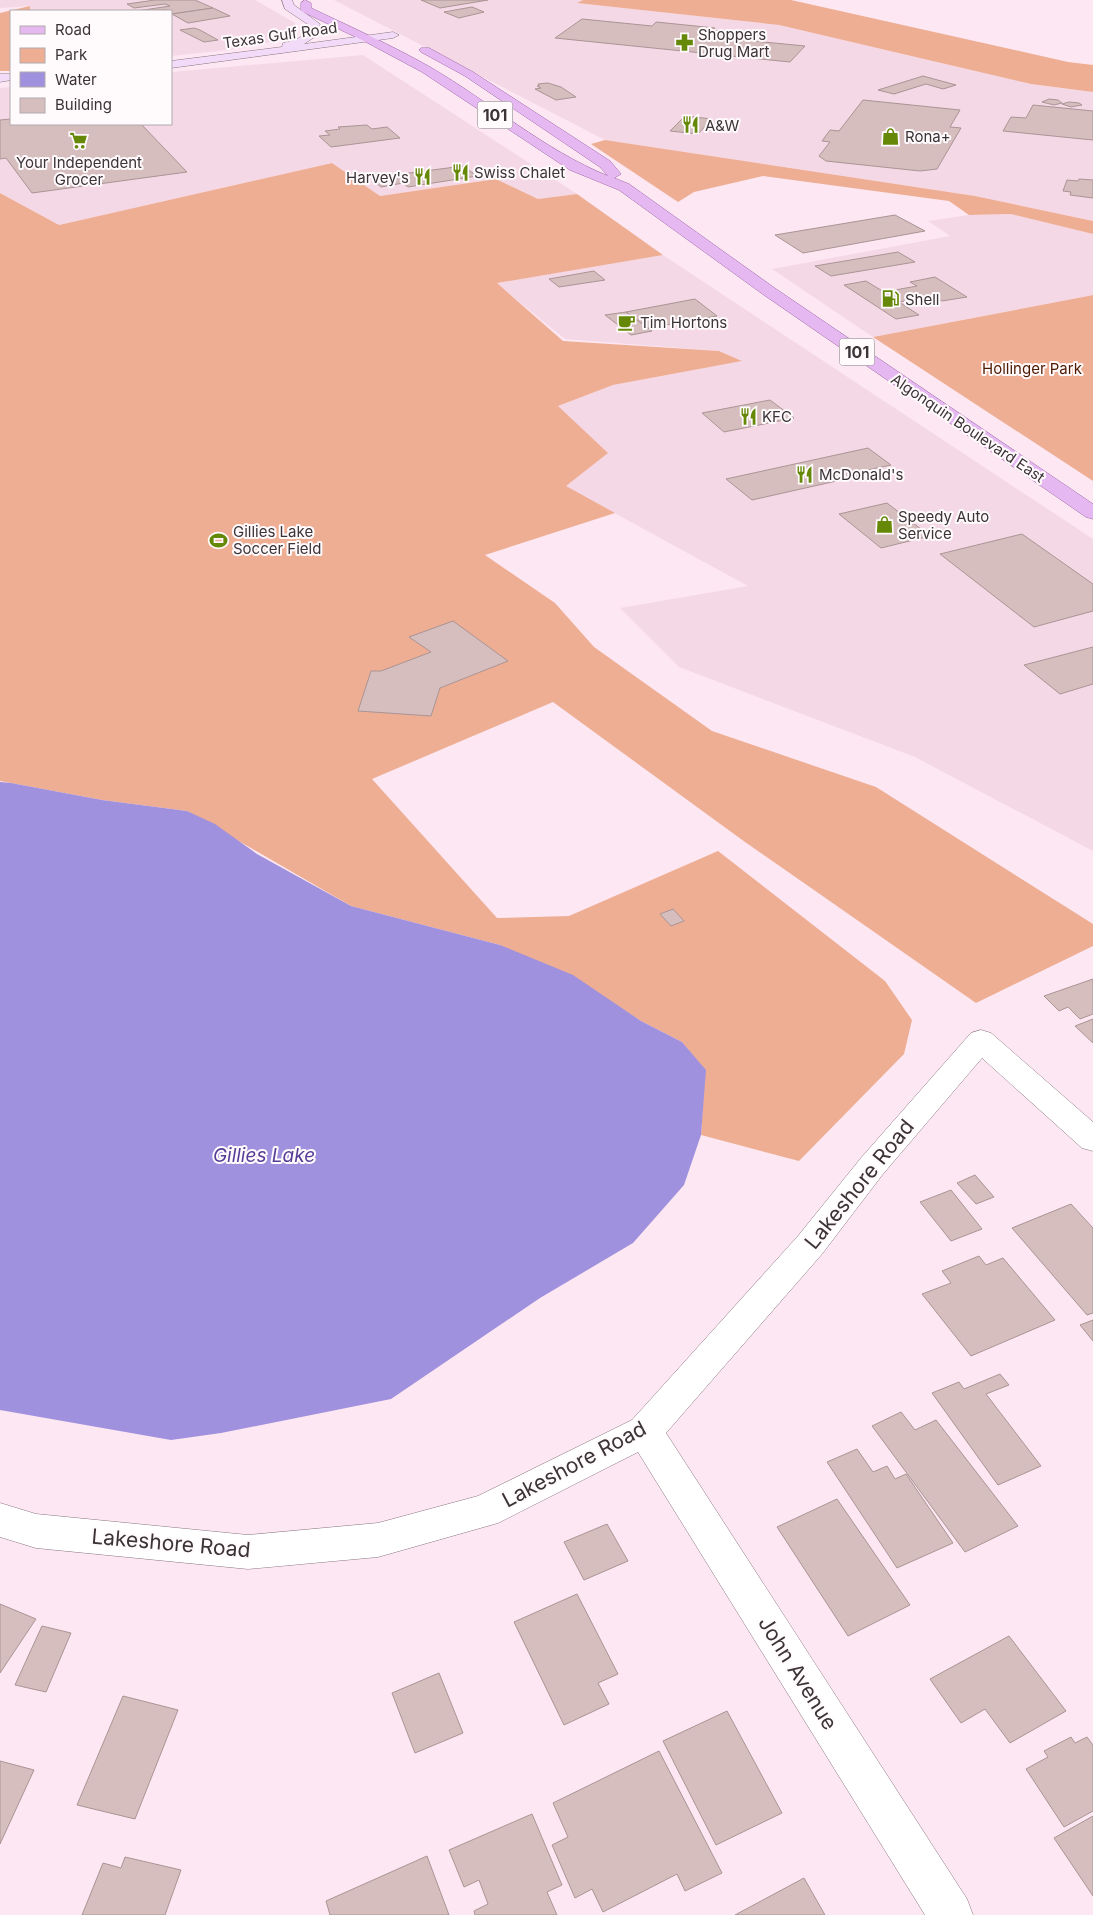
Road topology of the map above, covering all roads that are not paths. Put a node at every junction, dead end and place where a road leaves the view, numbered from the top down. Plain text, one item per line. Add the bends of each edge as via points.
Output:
1 (287, 0) edge
2 (303, 1) edge
3 (320, 4) dead end
4 (377, 28) dead end
5 (368, 39) junction
6 (402, 39) junction
7 (254, 55) junction
8 (172, 65) edge
9 (624, 187) junction
10 (1093, 513) edge
11 (1093, 1140) edge
12 (645, 1431) junction
13 (0, 1520) edge
14 (951, 1915) edge

1 - 7 main road via 288,7 315,24 312,36
2 - 3 main road, Algonquin Boulevard East / 101
2 - 5 main road, Algonquin Boulevard East / 101 via 305,9
4 - 6 main road, Algonquin Boulevard East / 101
5 - 6 main road, Texas Gulf Road
5 - 7 main road, Texas Gulf Road
5 - 9 main road, Algonquin Boulevard East / 101 via 426,70 575,168
6 - 9 main road, Algonquin Boulevard East / 101 via 469,74 605,164
7 - 8 main road, Texas Gulf Road
9 - 10 main road, Algonquin Boulevard East / 101 via 763,287
11 - 12 street, Lakeshore Road via 981,1040 872,1166 810,1245
12 - 13 street, Lakeshore Road via 485,1511 378,1540 248,1552 36,1531
12 - 14 street, John Avenue

